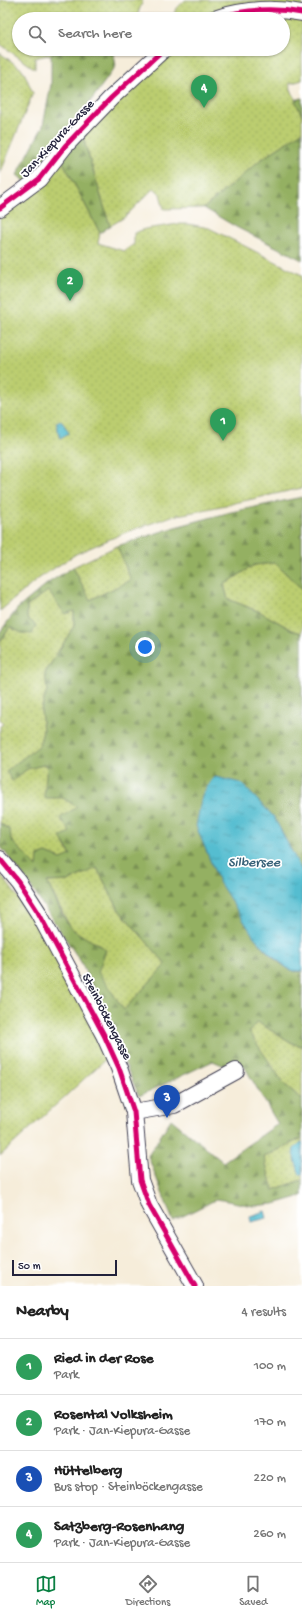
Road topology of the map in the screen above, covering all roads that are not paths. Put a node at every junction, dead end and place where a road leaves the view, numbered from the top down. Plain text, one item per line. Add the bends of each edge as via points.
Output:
1 (238, 12) edge
2 (302, 13) edge
3 (157, 56) edge
4 (0, 208) edge
5 (0, 859) edge
6 (236, 1071) dead end
7 (134, 1112) junction
8 (195, 1286) edge

1 - 2 street via 275,9
3 - 4 street, Jan-Kiepura-Gasse via 65,146 39,179
5 - 7 street, Steinböckengasse via 38,912 104,1035
6 - 7 street via 174,1105
7 - 8 street, Steinböckengasse via 140,1180 149,1205

